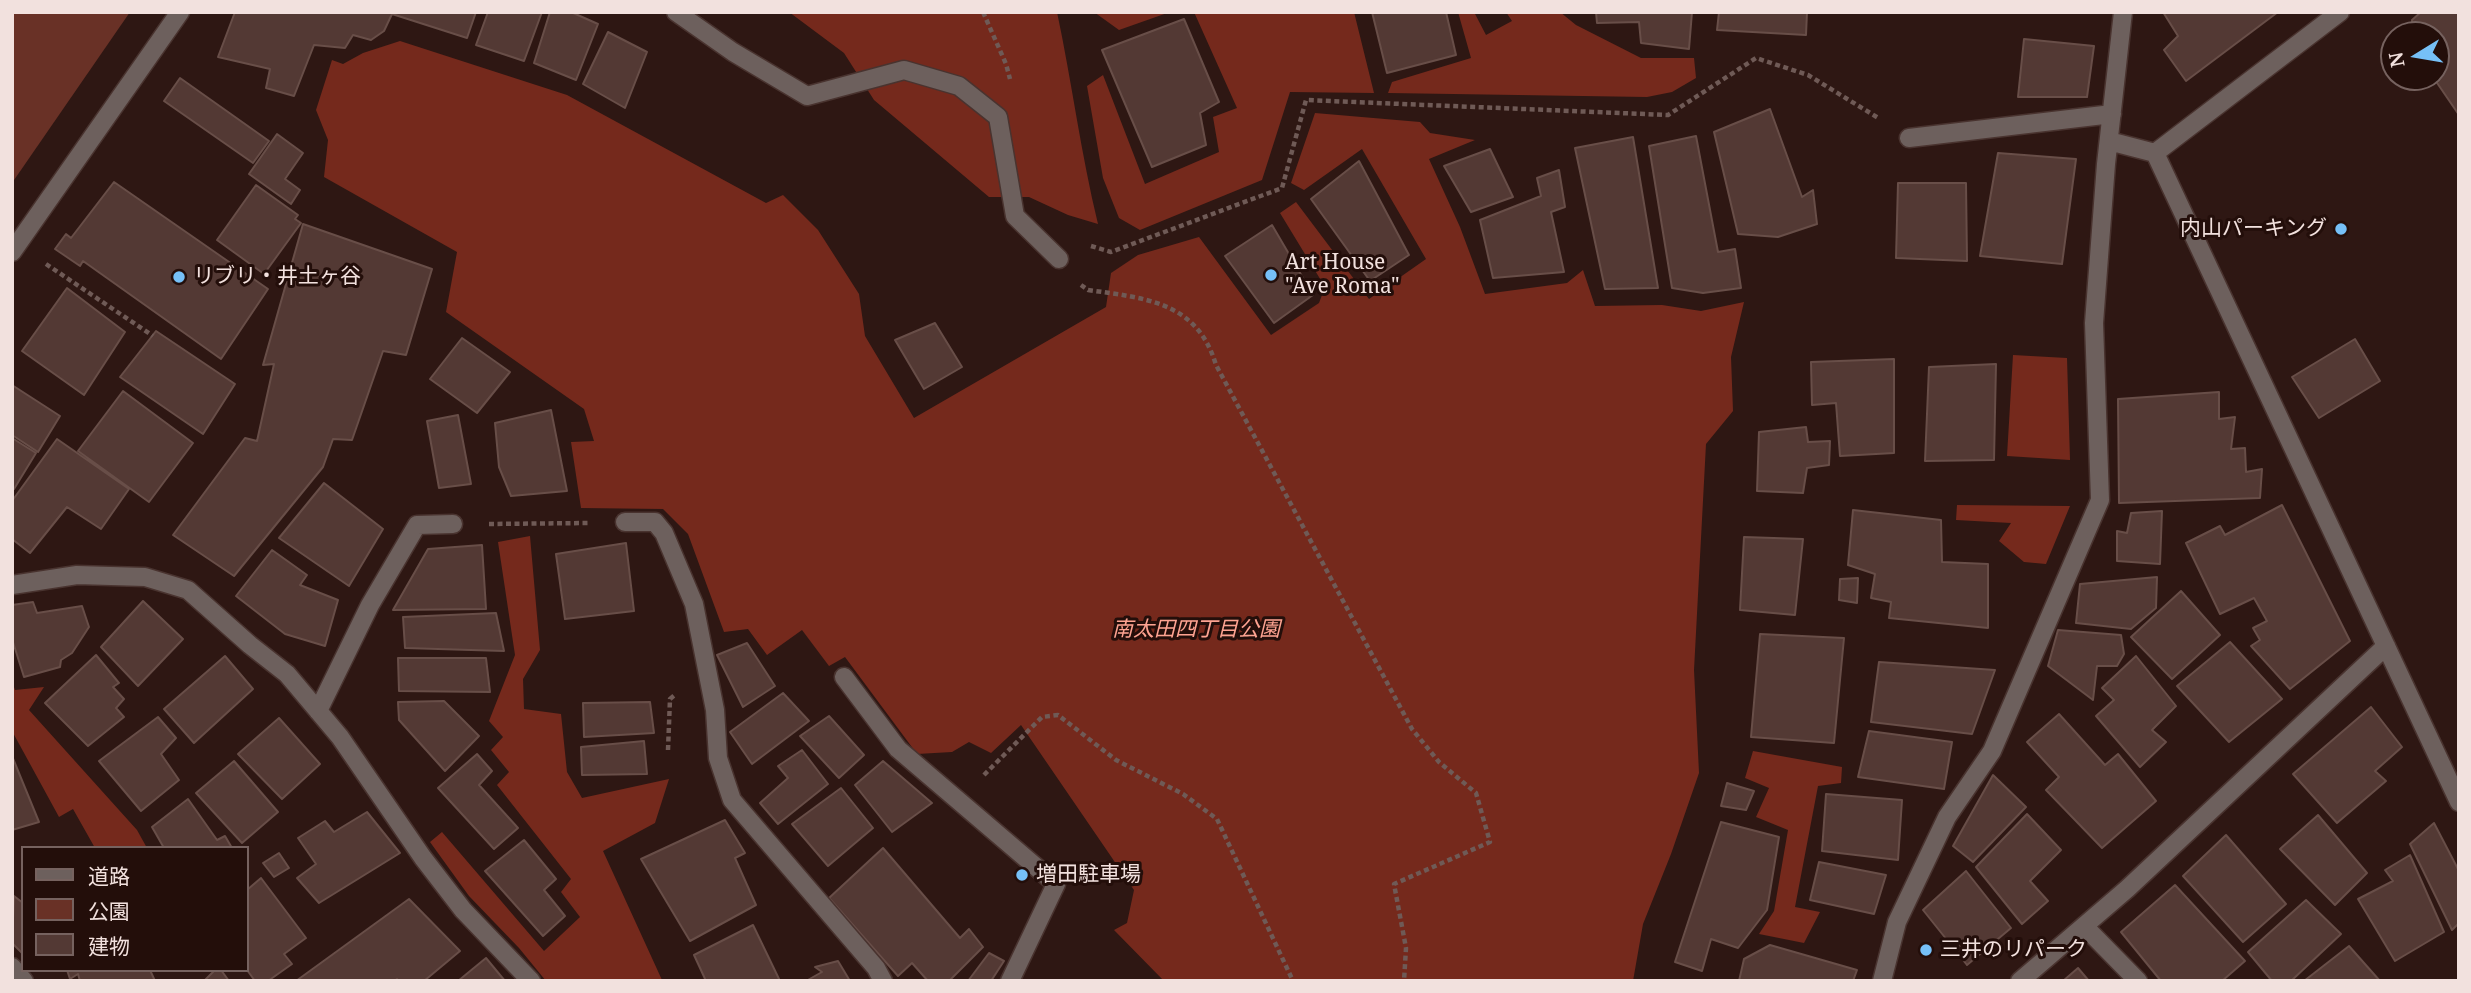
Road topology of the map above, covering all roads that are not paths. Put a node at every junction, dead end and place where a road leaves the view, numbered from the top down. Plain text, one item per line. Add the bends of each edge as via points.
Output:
1 (180, 12) edge
2 (676, 12) edge
3 (2123, 12) edge
4 (2340, 12) edge
5 (2112, 114) junction
6 (1909, 138) road end
7 (2109, 141) junction
8 (2155, 153) junction
9 (12, 252) edge
10 (1059, 259) road end
11 (625, 522) road end
12 (453, 524) road end
13 (12, 585) edge
14 (2386, 646) junction
15 (844, 677) dead end
16 (318, 711) junction
17 (2459, 802) edge
18 (2084, 926) junction
19 (12, 967) edge
20 (24, 981) edge
21 (531, 981) edge
22 (883, 981) edge
23 (1010, 981) edge
24 (1882, 981) edge
25 (2020, 981) edge
26 (2138, 981) edge

1 - 9 street
2 - 10 street via 807,96 904,70 959,86 998,117 1015,216
3 - 5 street
4 - 8 street
5 - 6 street
5 - 7 street
7 - 8 street
7 - 24 street via 2094,323 2100,500 1992,751 1947,817 1897,922
8 - 14 street
11 - 22 street via 654,522 664,533 694,604 715,710 718,758 732,800
12 - 16 street via 416,525
13 - 16 street via 77,575 145,576 188,590 287,674
14 - 17 street
14 - 18 street
15 - 23 street via 898,749 1056,884
16 - 21 street via 463,910
18 - 25 street
18 - 26 street
19 - 20 street

